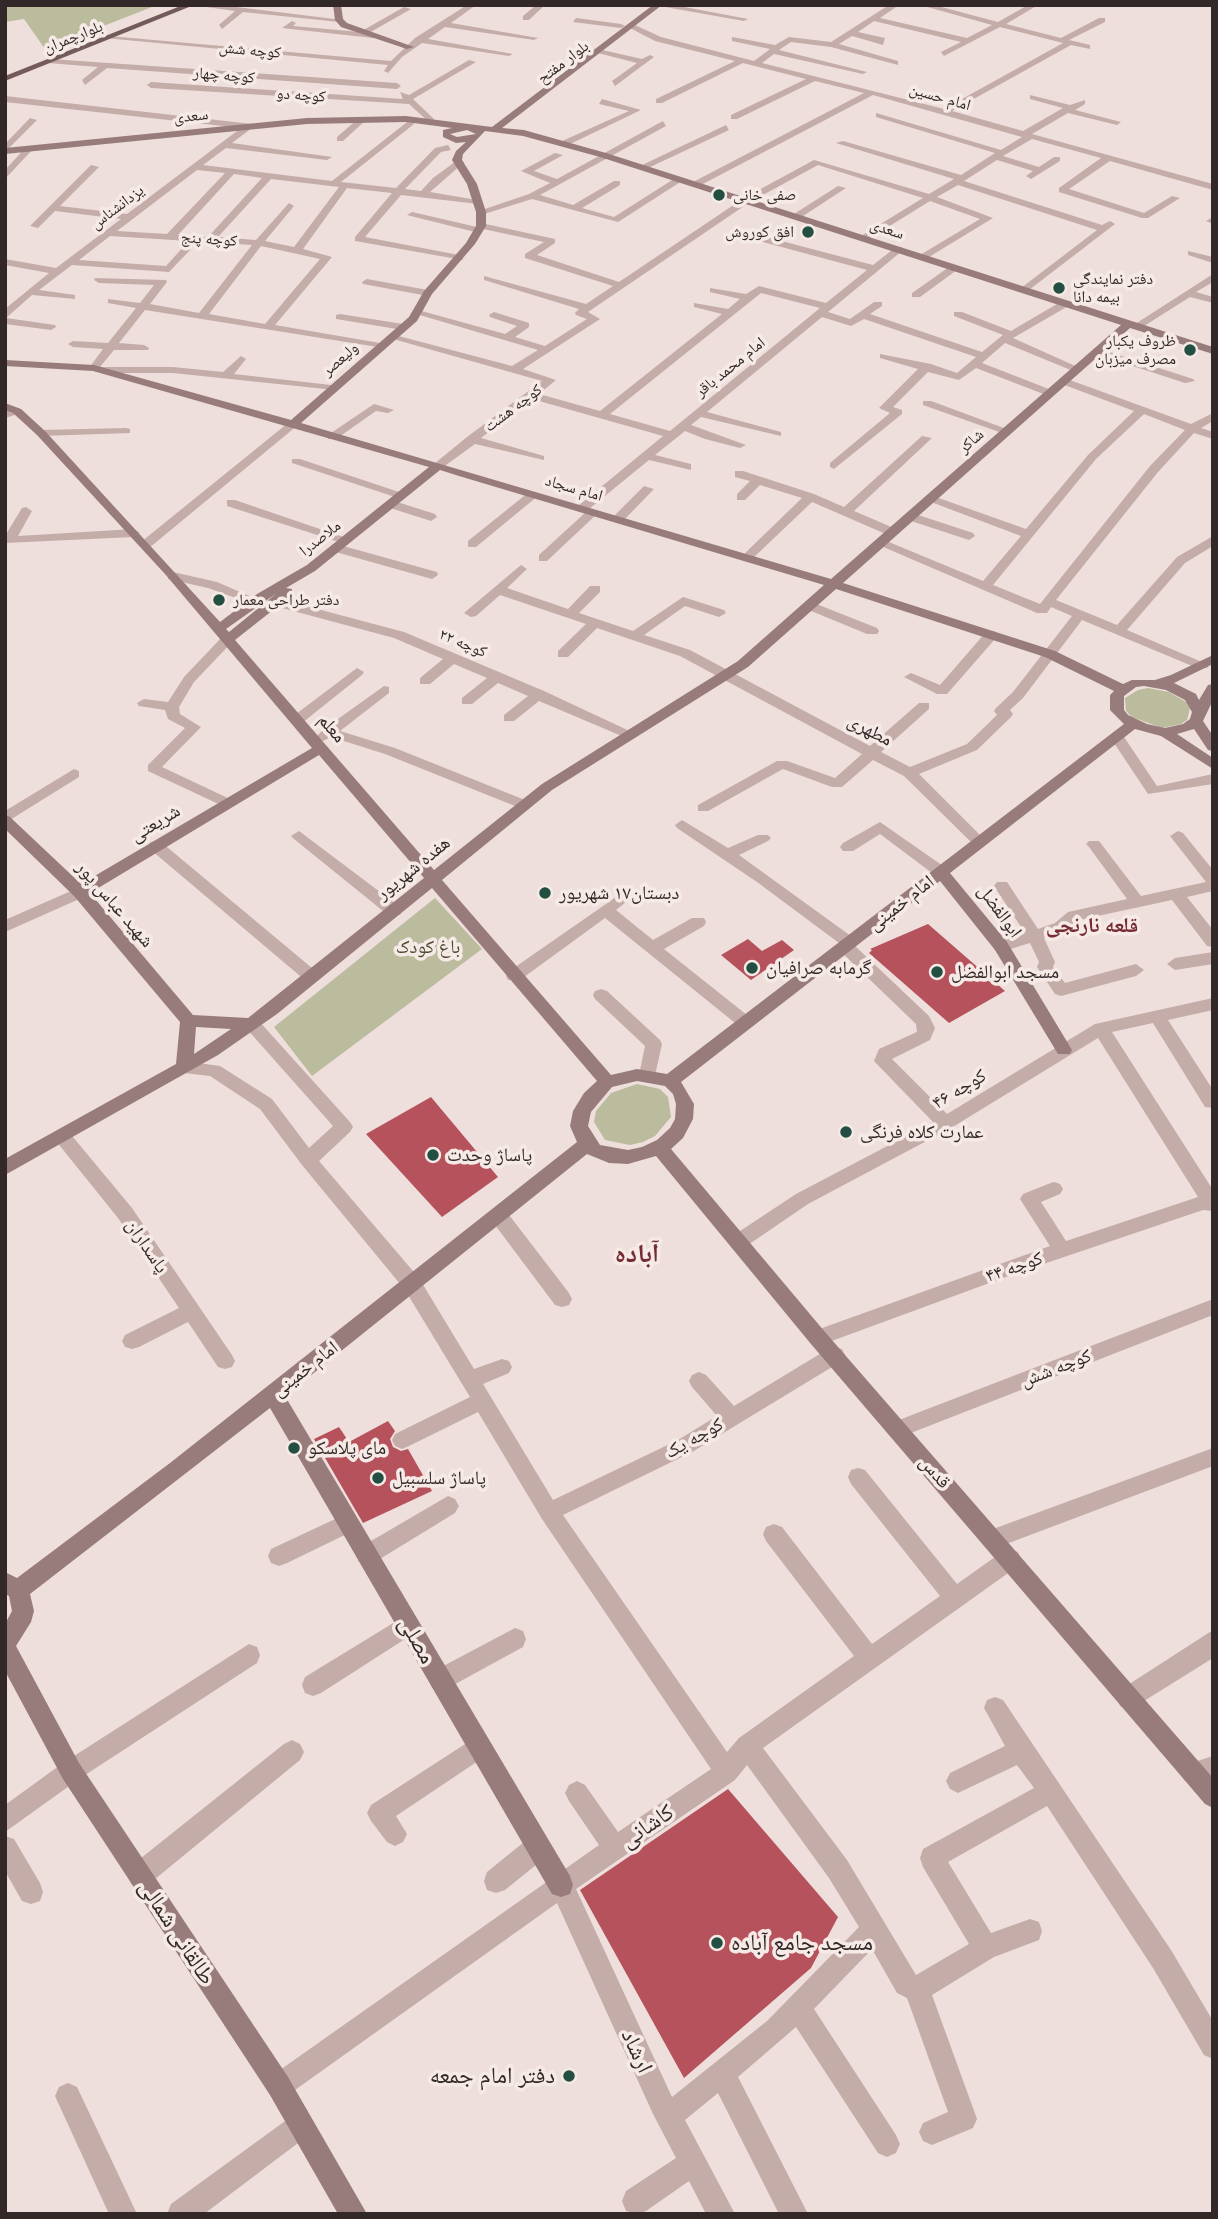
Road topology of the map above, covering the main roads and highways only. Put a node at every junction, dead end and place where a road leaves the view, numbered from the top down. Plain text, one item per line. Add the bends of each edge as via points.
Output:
1 (170, 5) edge
2 (190, 5) edge
3 (5, 70) edge
4 (5, 79) edge

1 - 3 main road, بلوارچمران
2 - 4 main road, بلوارچمران

